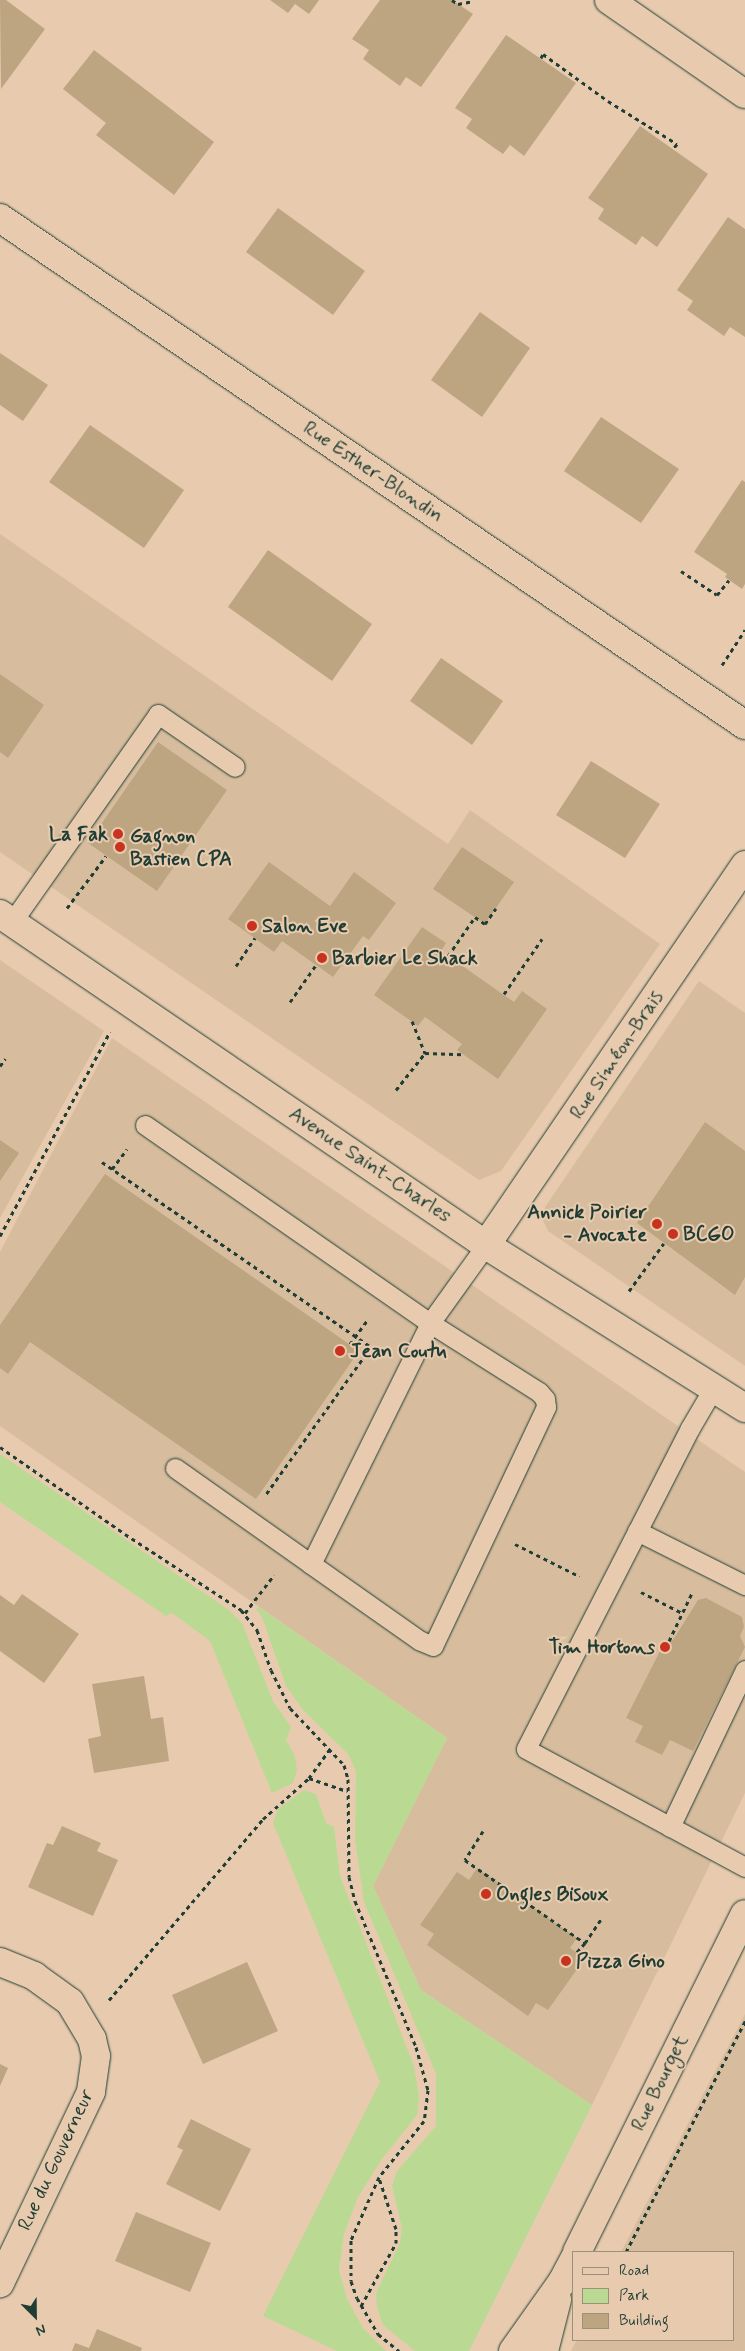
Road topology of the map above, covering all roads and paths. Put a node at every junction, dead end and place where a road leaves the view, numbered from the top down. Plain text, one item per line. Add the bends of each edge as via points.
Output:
1 (452, 0) edge
2 (609, 0) edge
3 (474, 1) edge
4 (541, 58) dead end
5 (745, 94) edge
6 (673, 149) dead end
7 (0, 218) edge
8 (681, 571) dead end
9 (729, 580) dead end
10 (745, 630) edge
11 (718, 671) dead end
12 (745, 725) edge
13 (235, 767) dead end
14 (106, 856) dead end
15 (745, 865) edge
16 (67, 908) dead end
17 (496, 908) dead end
18 (6, 918) edge
19 (255, 938) dead end
20 (542, 940) dead end
21 (448, 956) dead end
22 (316, 965) dead end
23 (236, 966) dead end
24 (504, 994) dead end
25 (290, 1002) dead end
26 (412, 1021) dead end
27 (111, 1030) dead end
28 (425, 1053) junction
29 (462, 1054) dead end
30 (5, 1059) dead end
31 (0, 1066) edge
32 (396, 1090) dead end
33 (145, 1124) dead end
34 (102, 1162) dead end
35 (0, 1236) edge
36 (664, 1243) dead end
37 (486, 1244) junction
38 (629, 1291) dead end
39 (430, 1323) junction
40 (355, 1336) junction
41 (350, 1344) dead end
42 (714, 1387) junction
43 (745, 1408) edge
44 (0, 1447) edge
45 (175, 1468) dead end
46 (263, 1499) dead end
47 (637, 1531) junction
48 (533, 1552) dead end
49 (548, 1559) dead end
50 (311, 1564) junction
51 (745, 1585) edge
52 (702, 1594) dead end
53 (257, 1598) dead end
54 (245, 1613) junction
55 (669, 1641) dead end
56 (745, 1670) edge
57 (330, 1749) junction
58 (309, 1778) junction
59 (348, 1791) junction
60 (670, 1827) junction
61 (483, 1831) dead end
62 (745, 1868) edge
63 (602, 1918) dead end
64 (742, 1925) edge
65 (585, 1943) junction
66 (577, 1952) dead end
67 (0, 1962) edge
68 (107, 2003) dead end
69 (745, 2020) edge
70 (379, 2177) junction
71 (578, 2251) edge
72 (627, 2251) edge
73 (568, 2270) edge
74 (0, 2283) edge
75 (361, 2306) junction
76 (516, 2350) edge
77 (400, 2351) edge
78 (544, 2351) edge

1 - 3 path via 458,4
2 - 5 street
4 - 6 path via 543,54 608,101 677,144
7 - 12 street, Rue Esther-Blondin
8 - 9 path via 717,595
10 - 11 path
13 - 18 lane via 158,714
14 - 16 path
15 - 37 street, Rue Siméon-Brais
17 - 21 path via 485,924 475,918
18 - 37 street, Avenue Saint-Charles
19 - 23 path
20 - 24 path
22 - 25 path
26 - 28 path
27 - 35 path
28 - 29 path
28 - 32 path
30 - 31 path
33 - 39 lane
34 - 40 path
36 - 38 path
37 - 39 lane
37 - 42 street, Avenue Saint-Charles
39 - 50 lane
39 - 50 lane via 539,1392 546,1407 433,1646 419,1640
40 - 41 path
40 - 46 path via 371,1347
42 - 43 street, Avenue Saint-Charles
42 - 47 lane
44 - 54 path
45 - 50 lane
47 - 51 lane
47 - 60 lane via 526,1749
48 - 49 path
52 - 55 path via 694,1590
53 - 54 path
54 - 57 path via 257,1630 271,1670 290,1708
56 - 60 lane
57 - 58 path
57 - 59 path via 344,1765
58 - 59 path
58 - 68 path via 263,1819
59 - 70 path via 347,1858 355,1900 416,2048 428,2090 424,2121
60 - 62 lane
61 - 65 path via 465,1860
63 - 65 path
64 - 71 street, Rue Bourget
65 - 66 path
67 - 74 street, Rue du Gouverneur via 34,1976 70,2002 92,2039 96,2056 91,2092
69 - 72 path
70 - 75 path via 351,2240 351,2281
70 - 75 path via 396,2229 396,2243
73 - 76 street
73 - 78 street
75 - 77 path via 378,2334

